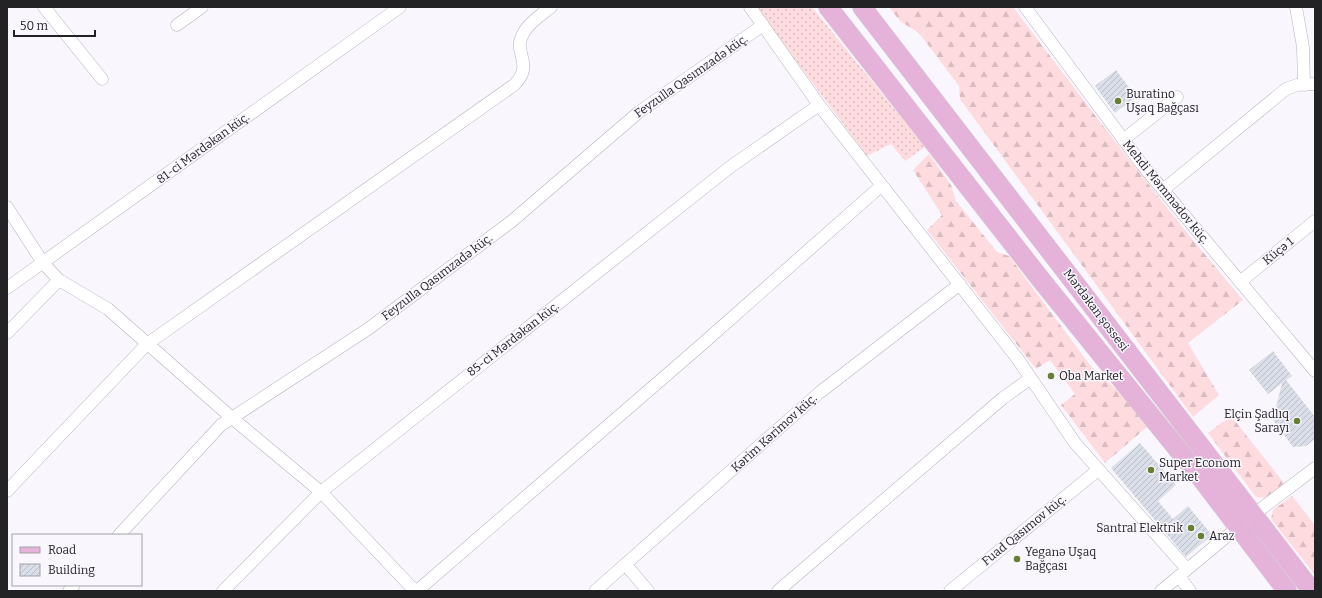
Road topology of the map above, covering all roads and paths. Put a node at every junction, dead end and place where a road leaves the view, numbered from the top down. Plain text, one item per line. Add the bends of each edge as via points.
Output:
1 (44, 7) edge
2 (202, 7) edge
3 (400, 7) edge
4 (550, 7) edge
5 (750, 7) edge
6 (828, 7) edge
7 (862, 7) edge
8 (1025, 7) edge
9 (1296, 7) edge
10 (177, 25) dead end
11 (763, 25) junction
12 (102, 79) dead end
13 (1309, 84) edge
14 (1178, 97) dead end
15 (819, 105) junction
16 (1123, 140) junction
17 (881, 186) junction
18 (1163, 190) junction
19 (7, 207) edge
20 (1315, 221) edge
21 (43, 262) junction
22 (59, 280) junction
23 (1240, 282) junction
24 (960, 284) junction
25 (7, 288) edge
26 (7, 333) edge
27 (147, 344) junction
28 (1315, 371) edge
29 (1031, 378) junction
30 (232, 418) junction
31 (1315, 468) edge
32 (1098, 470) junction
33 (7, 491) edge
34 (321, 492) junction
35 (1253, 515) junction
36 (1238, 527) junction
37 (120, 534) edge
38 (626, 565) junction
39 (1183, 573) junction
40 (223, 591) edge
41 (416, 591) edge
42 (595, 591) edge
43 (648, 591) edge
44 (778, 591) edge
45 (950, 591) edge
46 (1161, 591) edge
47 (1190, 591) edge
48 (1287, 591) edge
49 (1312, 591) edge

1 - 12 street
2 - 10 street
3 - 21 street, 81-ci Mərdəkan küç.
4 - 27 street via 521,37 524,71 514,85
5 - 11 street
6 - 36 main road, Mərdəkan şossesi
7 - 35 main road, Mərdəkan şossesi
8 - 16 street, Mehdi Məmmədov küç.
9 - 13 street
11 - 15 street
11 - 30 street, Feyzulla Qasımzadə küç. via 639,112 517,216 368,329
13 - 18 street via 1286,90
14 - 16 street
15 - 17 street
15 - 34 street, 85-ci Mərdəkan küç. via 730,167
16 - 18 street, Mehdi Məmmədov küç.
17 - 24 street
17 - 41 street
18 - 23 street, Mehdi Məmmədov küç.
19 - 21 street
20 - 23 street, Küçə 1
21 - 22 street
21 - 25 street, 81-ci Mərdəkan küç.
22 - 26 street
22 - 27 street via 108,309
23 - 28 street, Mehdi Məmmədov küç.
24 - 29 street
24 - 38 street, Kərim Kərimov küç. via 819,393
27 - 30 street
27 - 33 street
29 - 32 street via 1072,438
29 - 44 street via 1003,398
30 - 34 street
30 - 37 street, Feyzulla Qasımzadə küç. via 213,432
31 - 35 street
32 - 39 street
32 - 45 street, Fuad Qasımov küç.
34 - 40 street, 85-ci Mərdəkan küç.
34 - 41 street
35 - 49 main road, Mərdəkan şossesi
36 - 39 street
36 - 48 main road, Mərdəkan şossesi
38 - 42 street, Kərim Kərimov küç.
38 - 43 street
39 - 46 street
39 - 47 street

